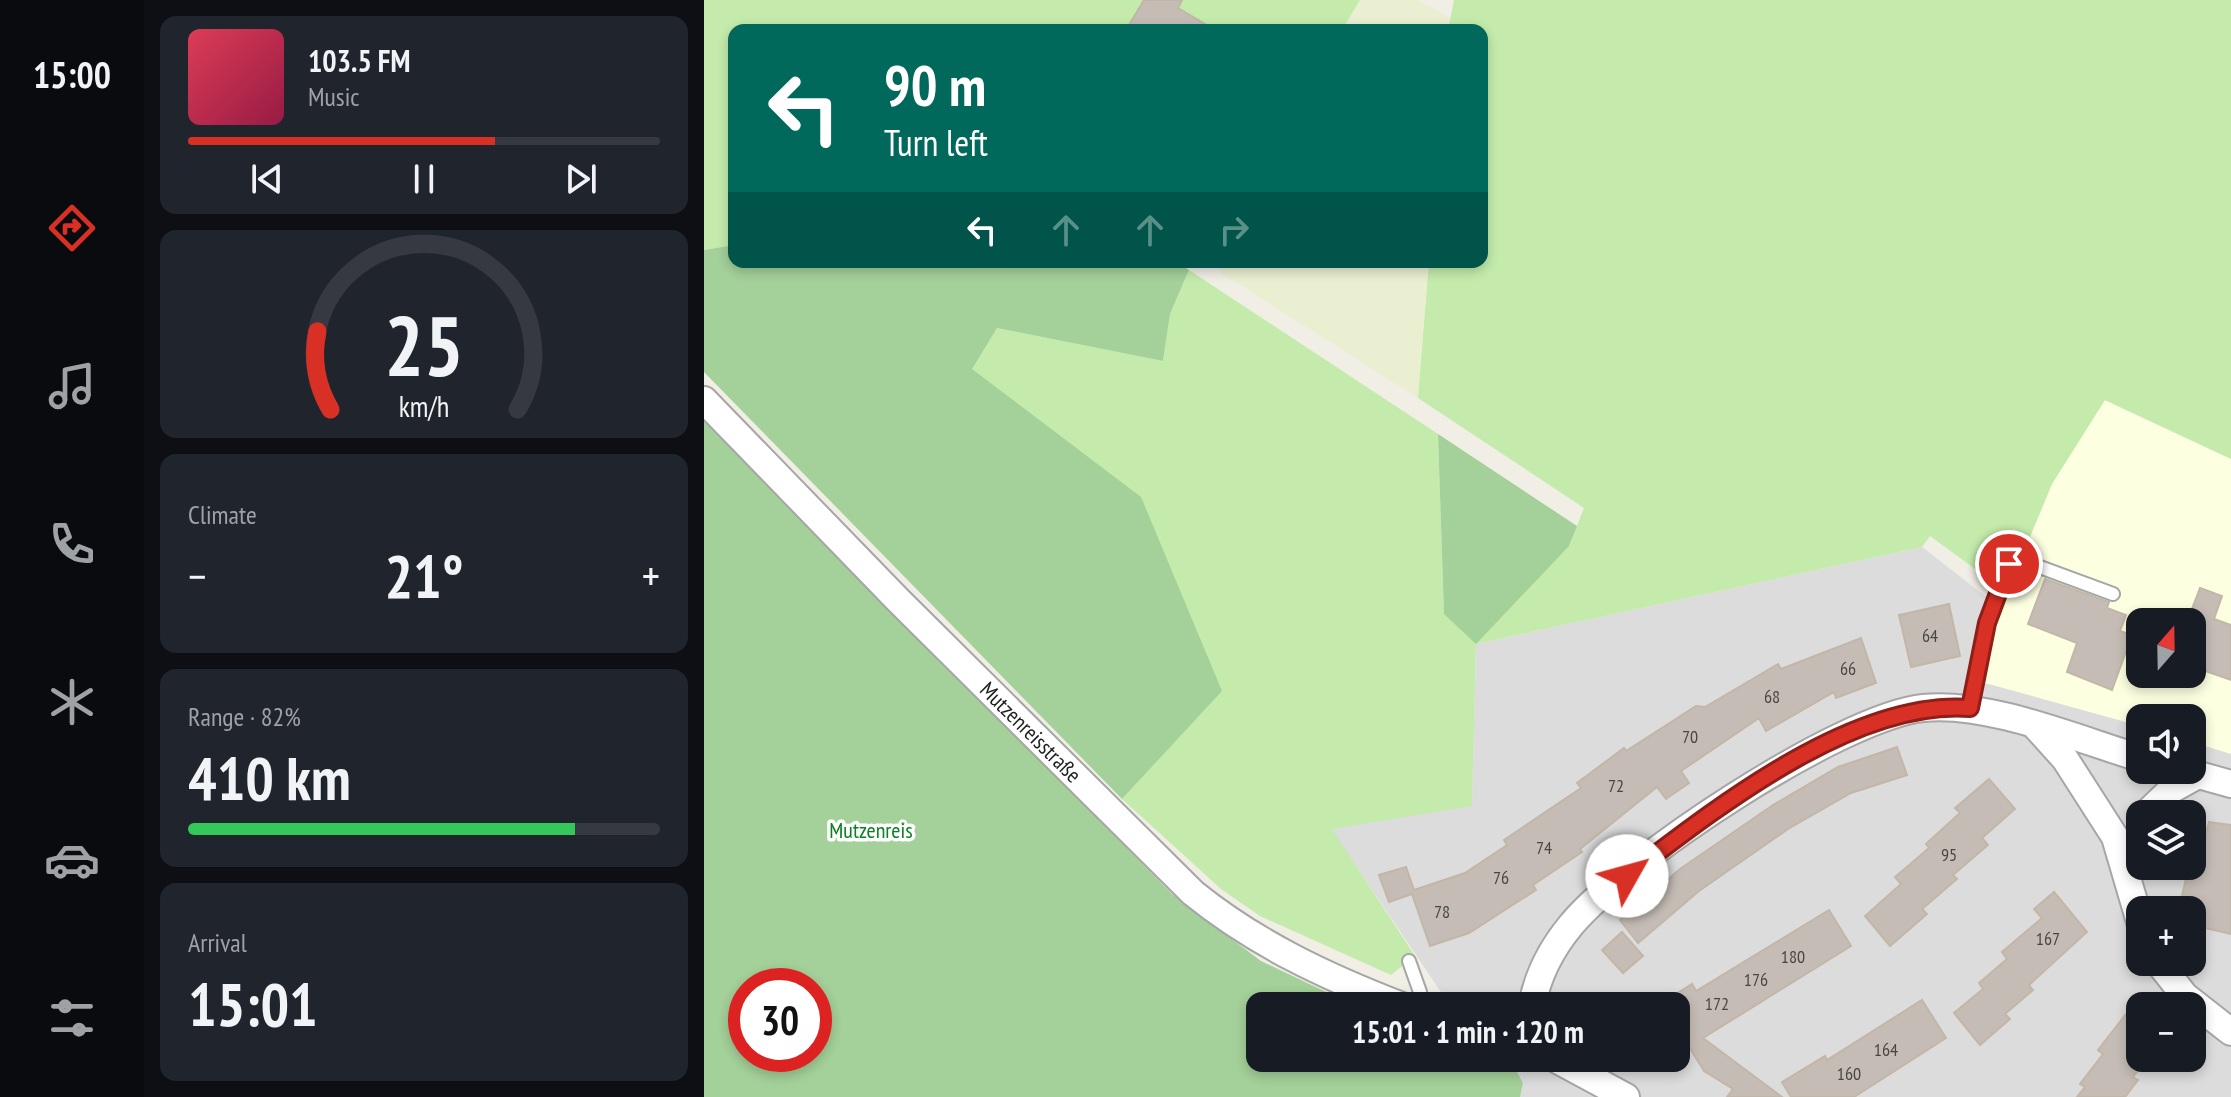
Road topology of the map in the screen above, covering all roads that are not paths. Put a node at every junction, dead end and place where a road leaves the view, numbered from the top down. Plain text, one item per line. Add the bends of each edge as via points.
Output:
1 (704, 400) edge
2 (2113, 594) dead end
3 (1970, 708) junction
4 (2037, 728) junction
5 (2126, 754) edge
6 (2206, 777) edge
7 (2177, 784) edge
8 (2231, 784) edge
9 (2161, 800) edge
10 (2126, 845) edge
11 (2122, 852) junction
12 (2133, 896) edge
13 (1409, 961) dead end
14 (2169, 976) edge
15 (1370, 992) edge
16 (1420, 992) edge
17 (1537, 992) edge
18 (2231, 1032) edge
19 (1580, 1072) edge
20 (1626, 1097) edge

1 - 15 street, Mutzenreisstraße via 1193,893 1280,953
2 - 3 lane via 2029,563 2009,564 1987,623
3 - 4 street
3 - 17 street via 1921,708 1880,720 1733,798 1579,916 1546,963
4 - 5 street
4 - 11 street via 2065,759
6 - 8 street
7 - 9 street
10 - 11 street
11 - 12 street
13 - 16 lane
14 - 18 street via 2185,996
19 - 20 street

